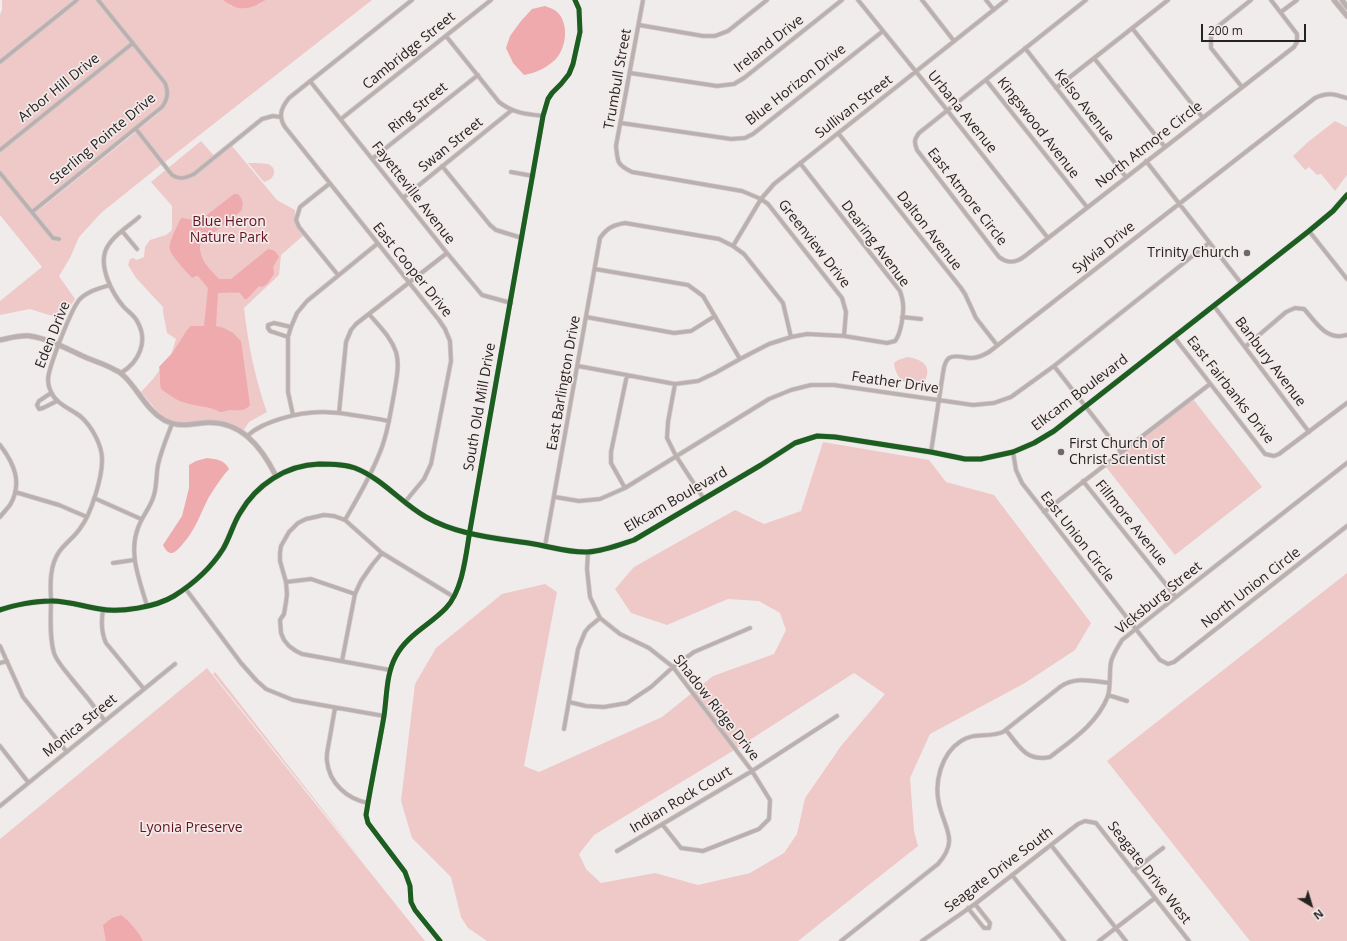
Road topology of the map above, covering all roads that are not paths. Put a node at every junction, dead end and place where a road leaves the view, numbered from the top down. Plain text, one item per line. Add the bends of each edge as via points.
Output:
1 (77, 0) edge
2 (98, 0) edge
3 (412, 0) edge
4 (491, 0) edge
5 (575, 0) edge
6 (643, 0) edge
7 (767, 0) edge
8 (842, 0) edge
9 (858, 0) edge
10 (922, 0) edge
11 (986, 0) edge
12 (1006, 0) edge
13 (1086, 0) edge
14 (1168, 0) edge
15 (1250, 0) edge
16 (1272, 0) edge
17 (1297, 0) edge
18 (1334, 0) edge
19 (1342, 0) edge
20 (1347, 7) edge
21 (994, 10) junction
22 (1281, 12) junction
23 (1347, 16) edge
24 (639, 25) junction
25 (1132, 28) junction
26 (883, 31) junction
27 (446, 36) junction
28 (954, 41) junction
29 (133, 43) junction
30 (1025, 48) junction
31 (1094, 58) junction
32 (0, 62) edge
33 (916, 72) junction
34 (630, 73) junction
35 (478, 75) junction
36 (986, 80) junction
37 (310, 81) junction
38 (1242, 87) junction
39 (1056, 88) junction
40 (1347, 98) edge
41 (512, 110) junction
42 (947, 110) junction
43 (543, 116) junction
44 (280, 117) junction
45 (1203, 118) junction
46 (341, 119) junction
47 (621, 123) junction
48 (136, 129) junction
49 (838, 133) junction
50 (1165, 147) junction
51 (0, 150) edge
52 (372, 159) junction
53 (1146, 161) junction
54 (618, 162) joint
55 (800, 163) junction
56 (442, 166) junction
57 (511, 172) dead end
58 (0, 173) edge
59 (533, 176) junction
60 (1126, 177) junction
61 (329, 184) junction
62 (1347, 195) edge
63 (404, 198) junction
64 (762, 199) junction
65 (1179, 204) junction
66 (1087, 208) junction
67 (32, 212) junction
68 (139, 217) dead end
69 (122, 231) junction
70 (1309, 231) junction
71 (522, 238) junction
72 (1048, 238) junction
73 (59, 239) dead end
74 (1210, 243) junction
75 (377, 244) junction
76 (733, 246) junction
77 (137, 249) dead end
78 (447, 253) junction
79 (1010, 262) joint
80 (595, 269) junction
81 (338, 275) junction
82 (1346, 276) edge
83 (409, 283) junction
84 (1241, 283) junction
85 (110, 285) junction
86 (510, 303) junction
87 (1214, 306) junction
88 (369, 314) junction
89 (715, 316) junction
90 (902, 317) junction
91 (586, 318) junction
92 (921, 320) dead end
93 (291, 327) junction
94 (1347, 335) edge
95 (844, 336) junction
96 (288, 337) junction
97 (791, 337) junction
98 (1174, 337) junction
99 (0, 340) edge
100 (998, 345) junction
101 (58, 346) junction
102 (1245, 347) junction
103 (740, 358) junction
104 (578, 366) junction
105 (1054, 366) junction
106 (121, 373) junction
107 (627, 375) junction
108 (675, 384) junction
109 (1210, 384) junction
110 (51, 392) junction
111 (939, 400) junction
112 (57, 401) junction
113 (1347, 403) edge
114 (1086, 406) junction
115 (339, 412) junction
116 (293, 415) junction
117 (389, 421) junction
118 (172, 424) junction
119 (1309, 432) junction
120 (247, 436) junction
121 (0, 445) edge
122 (931, 452) junction
123 (1013, 452) junction
124 (1121, 452) junction
125 (676, 456) junction
126 (1347, 463) edge
127 (370, 475) junction
128 (276, 476) junction
129 (1083, 481) junction
130 (625, 488) junction
131 (15, 492) junction
132 (555, 497) junction
133 (94, 498) junction
134 (704, 499) junction
135 (405, 502) junction
136 (1044, 512) junction
137 (0, 517) edge
138 (87, 518) junction
139 (141, 519) junction
140 (346, 520) junction
141 (1347, 526) edge
142 (470, 533) junction
143 (545, 546) junction
144 (382, 552) junction
145 (588, 552) junction
146 (134, 560) junction
147 (113, 563) dead end
148 (286, 582) junction
149 (185, 588) junction
150 (355, 594) junction
151 (454, 597) junction
152 (1176, 597) junction
153 (51, 600) junction
154 (147, 606) junction
155 (0, 610) edge
156 (103, 610) junction
157 (600, 618) junction
158 (750, 628) dead end
159 (1136, 629) junction
160 (0, 646) edge
161 (7, 661) junction
162 (342, 661) junction
163 (0, 663) edge
164 (1166, 663) joint
165 (175, 664) dead end
166 (673, 667) junction
167 (390, 670) junction
168 (1109, 683) junction
169 (144, 689) junction
170 (1108, 695) junction
171 (1127, 701) dead end
172 (569, 702) junction
173 (334, 708) junction
174 (384, 716) junction
175 (836, 716) dead end
176 (105, 720) junction
177 (564, 730) dead end
178 (1006, 730) junction
179 (0, 746) edge
180 (67, 752) junction
181 (752, 771) junction
182 (28, 782) junction
183 (368, 803) junction
184 (0, 806) edge
185 (1090, 821) joint
186 (662, 824) junction
187 (1051, 845) junction
188 (1163, 848) dead end
189 (616, 851) dead end
190 (1133, 871) junction
191 (1012, 875) junction
192 (1155, 898) junction
193 (975, 904) junction
194 (968, 908) junction
195 (1116, 928) junction
196 (928, 936) junction
197 (440, 941) edge
198 (841, 941) edge
199 (922, 941) edge
200 (932, 941) edge
201 (1064, 941) edge
202 (1099, 941) edge
203 (1126, 941) edge
204 (1189, 941) edge

1 - 32 street
2 - 29 street, Sterling Pointe Drive
3 - 37 street
4 - 27 street, Cambridge Street
5 - 43 street, South Old Mill Drive via 579,9 580,32 573,64 569,74 548,99
6 - 24 street, Trumbull Street
7 - 24 street via 728,31 715,36
8 - 34 street, Ireland Drive via 734,84 717,86
9 - 26 street, Urbana Avenue
10 - 28 street
11 - 21 street
12 - 21 street, Sullivan Street
13 - 30 street
14 - 25 street
15 - 38 street via 1216,28 1211,36 1211,48
16 - 22 street
17 - 22 street
18 - 23 street
19 - 20 street
21 - 28 street, Sullivan Street
22 - 38 street, North Atmore Circle via 1297,34 1294,47
24 - 34 street, Trumbull Street
25 - 31 street
25 - 45 street
26 - 33 street, Urbana Avenue
26 - 47 street, Blue Horizon Drive via 745,138 731,139
27 - 35 street
27 - 46 street, Cambridge Street
28 - 33 street, Sullivan Street
29 - 48 street, Sterling Pointe Drive via 165,83 168,93 162,107
29 - 51 street, Arbor Hill Drive
30 - 36 street
30 - 39 street, Kelso Avenue
31 - 39 street
31 - 50 street
33 - 42 street, Urbana Avenue
33 - 49 street, Sullivan Street
34 - 47 street, Trumbull Street
35 - 41 street via 498,102
35 - 52 street, Ring Street
36 - 42 street
36 - 66 street, Kingswood Avenue
37 - 44 street via 289,98
37 - 46 street, Fayetteville Avenue
38 - 45 street, North Atmore Circle
39 - 60 street, Kelso Avenue
40 - 65 street, Sylvia Drive via 1336,94 1324,94 1315,98
41 - 43 street
41 - 56 street, Swan Street
42 - 72 street, Urbana Avenue
42 - 79 street, East Atmore Circle via 919,133 914,139 914,144 999,257
43 - 59 street, South Old Mill Drive
44 - 48 street via 262,119 194,174 183,178 172,175
44 - 61 street, East Cooper Drive via 284,127
45 - 50 street, North Atmore Circle
46 - 52 street, Fayetteville Avenue
47 - 54 street, Trumbull Street via 616,146
48 - 67 street, Sterling Pointe Drive
49 - 55 street, Sullivan Street
49 - 100 street, Dalton Avenue via 961,288 976,318
50 - 53 street, North Atmore Circle
52 - 63 street, Fayetteville Avenue
53 - 60 street, North Atmore Circle
53 - 65 street
54 - 64 street, Greenview Drive via 632,172 742,191
55 - 64 street, Sullivan Street via 774,184
55 - 90 street, Dearing Avenue via 900,291 904,304
56 - 63 street, Swan Street
56 - 71 street via 490,225 496,230
57 - 59 street
58 - 67 street
59 - 71 street, South Old Mill Drive
60 - 66 street, North Atmore Circle
61 - 75 street, East Cooper Drive
61 - 81 street via 300,207 296,220
62 - 70 street, Elkcam Boulevard
63 - 78 street, Fayetteville Avenue
64 - 76 street, Sullivan Street
64 - 95 street, Greenview Drive via 785,224 842,298 846,312
65 - 74 street
65 - 100 street, Sylvia Drive
66 - 72 street, North Atmore Circle
67 - 73 street via 53,238
68 - 69 street
69 - 77 street
69 - 85 street via 110,242 105,252 105,270
70 - 82 street
70 - 84 street, Elkcam Boulevard
71 - 86 street, South Old Mill Drive
72 - 79 street, North Atmore Circle via 1020,260
74 - 84 street
74 - 105 street, Feather Drive
75 - 81 street
75 - 83 street, East Cooper Drive
76 - 80 street, East Barlington Drive via 719,239 625,223 610,227 600,238
76 - 97 street via 744,254 782,302
78 - 83 street
78 - 86 street, Fayetteville Avenue via 482,295
80 - 89 street via 688,285 702,296
80 - 91 street, East Barlington Drive
81 - 93 street via 297,313
83 - 88 street
83 - 135 street, East Cooper Drive via 445,329 451,351 431,464 424,479
84 - 87 street, Elkcam Boulevard
85 - 101 street, Eden Drive via 89,293 74,306
85 - 106 street via 117,298 138,321 142,331 140,354 134,363
86 - 142 street, South Old Mill Drive
87 - 98 street, Elkcam Boulevard
87 - 102 street, Banbury Avenue
88 - 115 street via 356,324 346,342
88 - 117 street via 391,340 396,354 398,366
89 - 91 street via 691,331 674,333
89 - 103 street
90 - 92 street
90 - 95 street, Dearing Avenue via 899,336 890,343
91 - 104 street, East Barlington Drive
93 - 96 street
93 - 96 street via 274,323 268,325 270,331
94 - 102 street via 1335,336 1325,332 1304,309 1295,308 1286,312
95 - 97 street via 807,334
96 - 116 street via 288,392
97 - 103 street
98 - 109 street, East Fairbanks Drive
98 - 114 street, Elkcam Boulevard
99 - 101 street via 28,336
100 - 111 street, Sylvia Drive via 978,357 954,356 948,359
101 - 106 street
101 - 110 street, Eden Drive via 48,380
102 - 119 street, Banbury Avenue
103 - 108 street via 698,381
104 - 107 street
104 - 132 street, East Barlington Drive
105 - 111 street, Feather Drive via 1011,397 994,403 973,405
105 - 114 street
106 - 118 street via 153,410
107 - 108 street
107 - 130 street via 611,452 611,463
108 - 125 street via 667,438
109 - 119 street, East Fairbanks Drive via 1265,454 1279,454
109 - 124 street
110 - 112 street
110 - 112 street via 39,401 39,409
111 - 122 street, Sylvia Drive
111 - 125 street, Feather Drive via 834,385 811,385 790,390 769,400
112 - 133 street via 82,417 99,442 102,461
113 - 119 street
114 - 123 street, Elkcam Boulevard via 1054,431
114 - 124 street
115 - 116 street
115 - 117 street
116 - 120 street via 269,422
117 - 127 street
118 - 120 street via 185,426 218,423
118 - 139 street via 160,457 153,498
120 - 128 street via 264,454
121 - 131 street via 15,468
122 - 123 street, Elkcam Boulevard via 965,459 981,459
122 - 134 street, Elkcam Boulevard via 817,436 795,443
123 - 136 street, East Union Circle via 1016,470 1022,483
124 - 129 street
125 - 130 street, Feather Drive
125 - 134 street
126 - 152 street, Vicksburg Street
127 - 128 street, Elkcam Boulevard via 337,464 323,464 297,466
127 - 135 street, Elkcam Boulevard
127 - 140 street
128 - 149 street, Elkcam Boulevard via 246,503 238,514 222,550 199,577
129 - 136 street
129 - 152 street, Fillmore Avenue
130 - 132 street, Feather Drive via 600,499 578,501
131 - 137 street via 10,505
131 - 138 street via 59,505
132 - 143 street, East Barlington Drive
133 - 138 street
133 - 139 street
134 - 145 street, Elkcam Boulevard via 634,540
135 - 142 street, Elkcam Boulevard via 429,519 455,530
136 - 159 street, East Union Circle
138 - 153 street via 53,562
139 - 146 street via 134,544
140 - 144 street
140 - 148 street via 324,514 314,516 298,523 289,532 280,553
141 - 164 street, North Union Circle via 1174,662
142 - 143 street, Elkcam Boulevard
142 - 151 street, South Old Mill Drive via 460,584
143 - 145 street, Elkcam Boulevard
144 - 150 street
144 - 151 street
145 - 157 street, Shadow Ridge Drive via 590,596
146 - 147 street
146 - 154 street
148 - 150 street via 311,578
148 - 162 street via 286,602 280,624 284,640 302,654
149 - 154 street, Elkcam Boulevard via 163,602
149 - 173 street via 241,663 266,689 293,700
150 - 162 street
151 - 167 street, South Old Mill Drive via 446,608 404,645 395,656
152 - 159 street, Vicksburg Street
153 - 155 street, Elkcam Boulevard
153 - 156 street, Elkcam Boulevard
153 - 176 street via 51,641 55,654
154 - 156 street, Elkcam Boulevard
156 - 169 street via 102,636
157 - 166 street, Shadow Ridge Drive via 620,634 649,648
157 - 172 street via 589,627 580,643
158 - 166 street via 694,652
159 - 164 street, East Union Circle via 1160,660
159 - 168 street, Vicksburg Street via 1122,640 1116,650
160 - 161 street
161 - 163 street
161 - 180 street via 23,697
162 - 167 street
165 - 169 street, Monica Street
166 - 172 street via 651,687 627,702 604,707
166 - 181 street, Shadow Ridge Drive
167 - 174 street, South Old Mill Drive
168 - 170 street, Vicksburg Street
168 - 178 street via 1080,680 1067,682
169 - 176 street, Monica Street
170 - 171 street
170 - 178 street, Vicksburg Street via 1090,726 1050,757 1043,759 1024,753
172 - 177 street
173 - 174 street
173 - 183 street via 327,759 330,775 349,797
174 - 183 street, South Old Mill Drive
175 - 181 street, Indian Rock Court
176 - 180 street, Monica Street
178 - 198 street via 995,735 971,736 949,752 937,786 939,803 949,835 945,855 938,864
179 - 182 street
180 - 182 street, Monica Street
181 - 186 street, Indian Rock Court
181 - 186 street, Shadow Ridge Drive via 770,800 769,819 759,829 702,851 681,848
182 - 184 street, Monica Street
183 - 197 street, South Old Mill Drive via 368,823 405,872 415,910
185 - 187 street, Seagate Drive South via 1078,824
185 - 190 street, Seagate Drive West via 1096,823
186 - 189 street, Indian Rock Court
187 - 191 street, Seagate Drive South
187 - 195 street
188 - 190 street
190 - 192 street, Seagate Drive West
191 - 193 street, Seagate Drive South
191 - 201 street
192 - 195 street
192 - 204 street, Seagate Drive West
193 - 194 street, Seagate Drive South
193 - 194 street via 990,923 989,928 984,928
194 - 196 street, Seagate Drive South
195 - 202 street
195 - 203 street
196 - 199 street, Seagate Drive South
196 - 200 street

